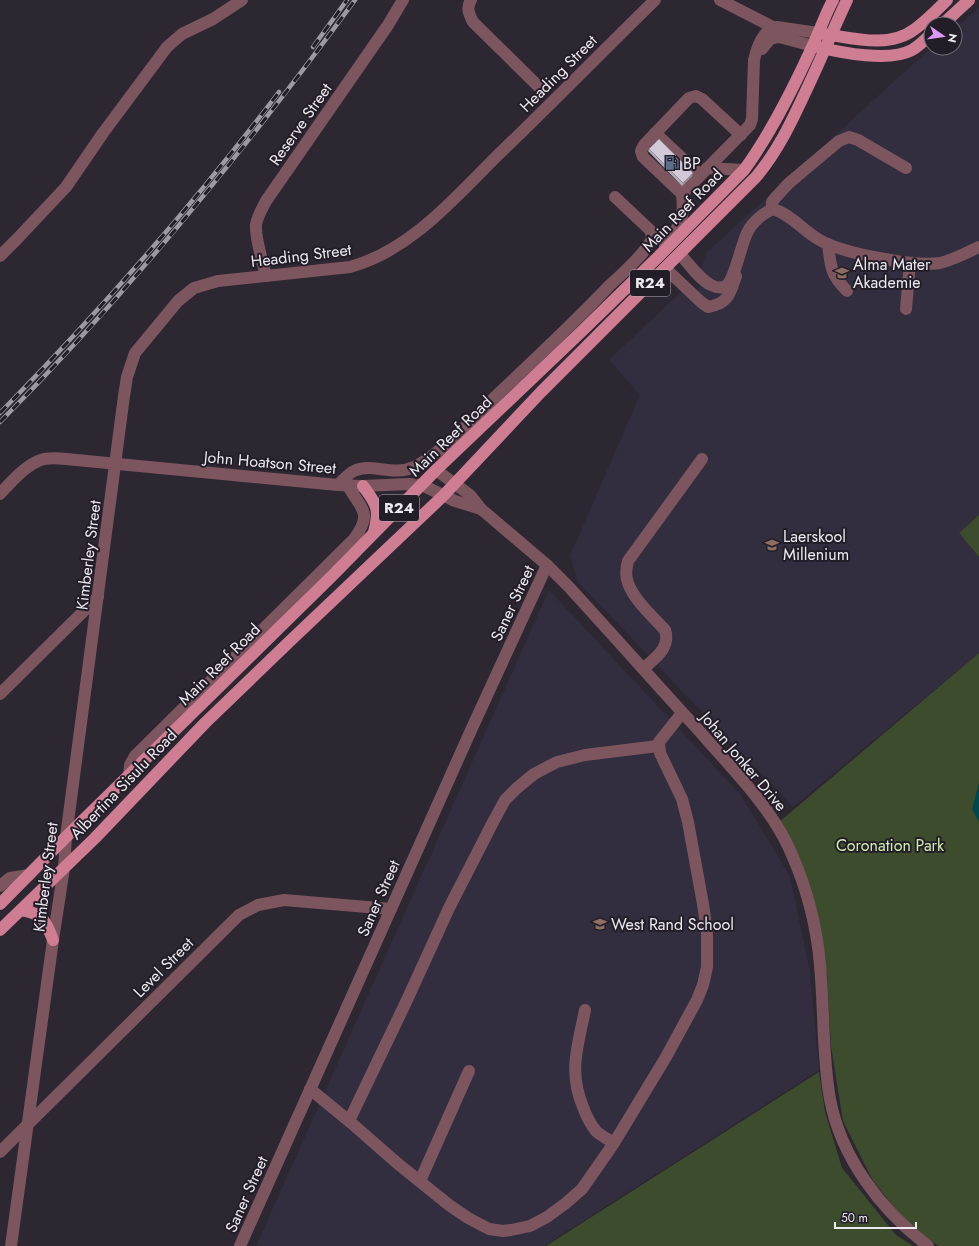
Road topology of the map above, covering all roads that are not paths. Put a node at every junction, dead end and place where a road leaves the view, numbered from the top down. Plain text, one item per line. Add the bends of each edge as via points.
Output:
1 (242, 0) edge
2 (403, 0) edge
3 (471, 0) edge
4 (655, 0) edge
5 (720, 0) edge
6 (833, 0) edge
7 (846, 0) edge
8 (947, 0) edge
9 (969, 0) edge
10 (951, 16) edge
11 (775, 32) junction
12 (818, 33) junction
13 (832, 35) junction
14 (923, 41) edge
15 (813, 46) junction
16 (826, 49) junction
17 (540, 88) dead end
18 (655, 133) junction
19 (741, 135) junction
20 (906, 168) dead end
21 (744, 170) junction
22 (703, 172) junction
23 (682, 194) junction
24 (615, 197) dead end
25 (772, 209) junction
26 (828, 244) junction
27 (979, 247) edge
28 (680, 254) junction
29 (0, 256) edge
30 (657, 258) junction
31 (738, 259) junction
32 (910, 263) junction
33 (665, 268) junction
34 (266, 276) junction
35 (847, 291) dead end
36 (906, 309) dead end
37 (702, 459) dead end
38 (116, 464) junction
39 (436, 470) junction
40 (455, 483) junction
41 (343, 485) junction
42 (422, 485) junction
43 (363, 486) junction
44 (0, 494) edge
45 (444, 496) junction
46 (481, 509) junction
47 (374, 532) junction
48 (547, 565) junction
49 (98, 597) junction
50 (643, 669) junction
51 (0, 694) edge
52 (682, 713) junction
53 (658, 746) junction
54 (129, 776) junction
55 (66, 837) junction
56 (64, 868) junction
57 (29, 876) junction
58 (0, 886) edge
59 (0, 904) edge
60 (391, 908) junction
61 (21, 910) junction
62 (0, 930) edge
63 (53, 940) junction
64 (585, 1010) dead end
65 (469, 1071) dead end
66 (310, 1089) junction
67 (349, 1121) junction
68 (28, 1124) junction
69 (614, 1143) junction
70 (0, 1152) edge
71 (420, 1181) junction
72 (11, 1246) edge
73 (240, 1246) edge
74 (928, 1246) edge

1 - 29 street via 213,19 182,34 167,47 66,187
2 - 34 street, Reserve Street via 261,210 256,232
3 - 17 street via 468,7 473,22
4 - 34 street, Heading Street via 437,215 413,235 383,254 359,265
5 - 11 street
6 - 12 main road, R24
7 - 13 main road, R24
8 - 13 main road via 915,30 891,40
9 - 10 main road
11 - 12 street via 777,27
11 - 15 street
11 - 19 street via 764,35 756,52 752,119 749,127
12 - 13 main road
12 - 15 main road, Main Reef Road / R24
13 - 16 main road, Main Reef Road / R24
14 - 16 main road via 910,50 895,55 881,56
15 - 16 main road
15 - 21 main road, Main Reef Road / R24 via 785,102
16 - 28 main road, Main Reef Road / R24 via 788,130 770,160
18 - 19 street via 689,98 696,96
18 - 22 street via 675,155
18 - 23 street via 644,144 641,151 643,157 662,170
19 - 22 street
20 - 25 street via 858,140 849,137 839,140 789,183 772,202
21 - 22 street
21 - 30 main road, Main Reef Road / R24
22 - 23 street
23 - 30 street via 682,218
24 - 41 street via 651,231 652,239 644,250 480,413 430,457 404,470 358,469
25 - 26 street
25 - 31 street via 748,230
26 - 32 street via 852,252
26 - 35 street via 830,267
27 - 32 street via 941,262
28 - 31 street via 706,282 719,287 729,282
28 - 33 main road, Main Reef Road / R24
30 - 39 main road, Main Reef Road / R24
31 - 33 street via 730,295 722,303 710,306 701,302
32 - 36 street
33 - 40 main road, Main Reef Road / R24
34 - 38 street, Heading Street via 218,281 194,288 178,301 142,343 135,353 127,376
37 - 50 street via 628,561 627,582 634,595 665,630 668,637 662,651
38 - 41 street, John Hoatson Street
38 - 44 street via 44,459 30,466
38 - 49 street, Kimberley Street
39 - 40 street, Johan Jonker Drive
39 - 42 main road, Main Reef Road / R24
40 - 45 main road, Main Reef Road / R24
40 - 46 street, Johan Jonker Drive via 470,495
41 - 43 street, John Hoatson Street
41 - 54 street via 364,512 364,524 354,539 135,756 130,765
42 - 43 street, John Hoatson Street
42 - 45 street, Johan Jonker Drive
42 - 47 main road, Main Reef Road / R24
43 - 47 main road via 376,506
45 - 46 street, Johan Jonker Drive
45 - 56 main road, Albertina Sisulu Road / R24 via 210,718
46 - 48 street, Johan Jonker Drive
47 - 54 main road, Main Reef Road / R24
48 - 50 street, Johan Jonker Drive
48 - 60 street, Saner Street
49 - 51 street
49 - 55 street, Kimberley Street
50 - 52 street, Johan Jonker Drive
52 - 53 street
52 - 74 street, Johan Jonker Drive via 758,799 787,844 804,885 815,930 828,1084 843,1140 876,1195 895,1217
53 - 67 street via 586,754 557,762 534,774 505,800 449,908
53 - 69 street via 682,799 688,822 707,933 707,967 703,985 690,1013
54 - 55 main road, Main Reef Road / R24
55 - 56 street, Kimberley Street
55 - 57 main road, Main Reef Road / R24
56 - 61 main road, Albertina Sisulu Road / R24
56 - 63 street, Kimberley Street
57 - 58 street via 10,878
57 - 59 main road, Main Reef Road / R24
60 - 66 street, Saner Street
60 - 68 street, Level Street via 288,900 252,907 232,920
61 - 62 main road, Albertina Sisulu Road / R24
61 - 63 main road via 31,911 40,917 48,927
63 - 68 street, Kimberley Street
64 - 69 street via 575,1059 576,1088 590,1122 597,1131
65 - 71 street
66 - 67 street
66 - 73 street, Saner Street
67 - 71 street
68 - 70 street, Level Street
68 - 72 street, Kimberley Street
69 - 71 street via 582,1189 547,1217 521,1229 503,1231 483,1226 468,1218

